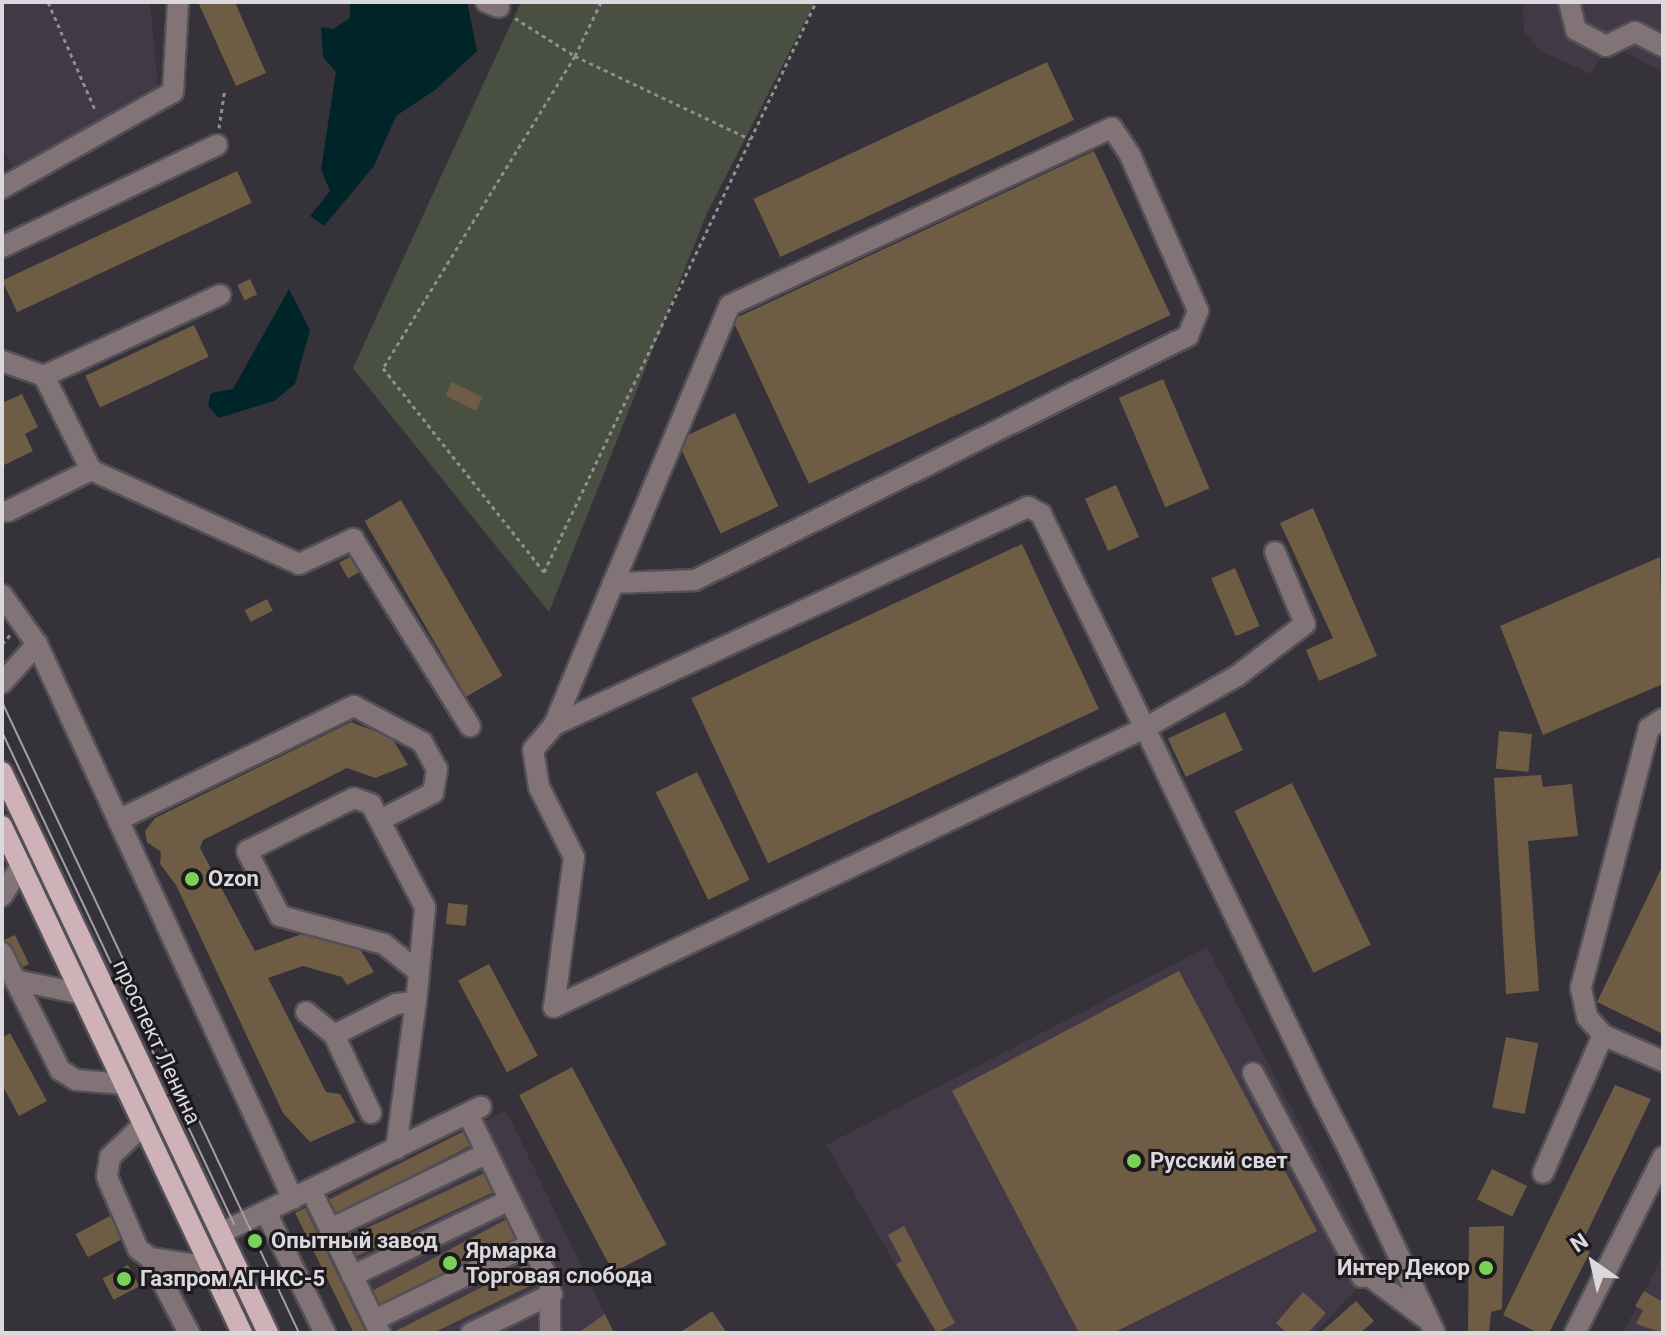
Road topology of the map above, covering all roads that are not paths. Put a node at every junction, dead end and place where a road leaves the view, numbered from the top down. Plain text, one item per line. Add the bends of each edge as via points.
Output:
1 (178, 2) edge
2 (1569, 2) edge
3 (1663, 46) edge
4 (217, 145) road end
5 (2, 188) edge
6 (2, 247) edge
7 (220, 295) dead end
8 (2, 361) edge
9 (44, 376) junction
10 (91, 470) junction
11 (8, 511) dead end
12 (1275, 552) dead end
13 (613, 583) junction
14 (2, 595) edge
15 (37, 644) junction
16 (2, 683) edge
17 (1663, 719) edge
18 (554, 725) junction
19 (470, 726) dead end
20 (1145, 728) junction
21 (2, 772) edge
22 (120, 819) junction
23 (380, 820) junction
24 (2, 826) edge
25 (21, 866) junction
26 (2, 896) edge
27 (2, 953) edge
28 (419, 972) junction
29 (15, 980) junction
30 (82, 994) junction
31 (416, 1002) junction
32 (306, 1012) dead end
33 (334, 1035) junction
34 (1603, 1035) junction
35 (1663, 1061) edge
36 (1253, 1073) dead end
37 (124, 1084) junction
38 (371, 1113) dead end
39 (143, 1125) junction
40 (396, 1149) junction
41 (487, 1153) junction
42 (1663, 1157) edge
43 (1543, 1173) dead end
44 (302, 1194) junction
45 (510, 1200) junction
46 (266, 1212) junction
47 (330, 1229) junction
48 (221, 1233) junction
49 (200, 1243) junction
50 (531, 1244) junction
51 (150, 1258) junction
52 (211, 1267) junction
53 (352, 1276) junction
54 (552, 1294) junction
55 (377, 1327) edge
56 (1432, 1327) edge
57 (189, 1333) edge
58 (242, 1333) edge
59 (268, 1333) edge
60 (325, 1333) edge
61 (471, 1333) edge
62 (550, 1333) edge
63 (1575, 1333) edge

1 - 5 street via 173,92
2 - 3 street via 1576,30 1606,46 1635,32
4 - 6 street
7 - 9 street
8 - 9 street
9 - 10 street
10 - 11 street
10 - 19 street via 299,564 353,539
12 - 20 street via 1305,624 1237,676
13 - 13 street via 730,305 1112,128 1130,155 1198,311 1188,336 695,580
13 - 18 street
14 - 15 street
15 - 16 street
15 - 22 street
17 - 34 street via 1649,728 1581,988 1587,1017
18 - 20 street via 1028,507 1041,514
18 - 20 street via 533,750 539,787 574,857 554,1007
20 - 56 street
21 - 48 main road, проспект Ленина
22 - 23 street via 354,706 422,742 437,769 433,793
22 - 44 street
23 - 28 street via 425,907
23 - 28 street via 371,804 354,798 247,851 280,916 384,944
24 - 25 main road
25 - 26 street
25 - 30 main road
27 - 29 street
28 - 31 street
29 - 30 street
29 - 37 street via 60,1070 76,1080
30 - 37 main road
31 - 33 street via 396,1004
31 - 40 street
32 - 33 street
33 - 38 street
34 - 35 street
34 - 43 street
36 - 56 street via 1362,1277 1369,1276
37 - 39 main road
39 - 49 main road
39 - 51 street via 110,1157 107,1177 138,1249
40 - 41 street via 474,1110
40 - 44 street
41 - 45 street
41 - 47 street
42 - 63 street
44 - 46 street
44 - 47 street
45 - 50 street
45 - 53 street
46 - 48 street
46 - 60 street
47 - 53 street
48 - 49 main road
48 - 59 main road, проспект Ленина
49 - 52 main road
50 - 54 street
50 - 55 street
51 - 52 street
51 - 57 street
52 - 58 main road
53 - 55 street
54 - 61 street
54 - 62 street

